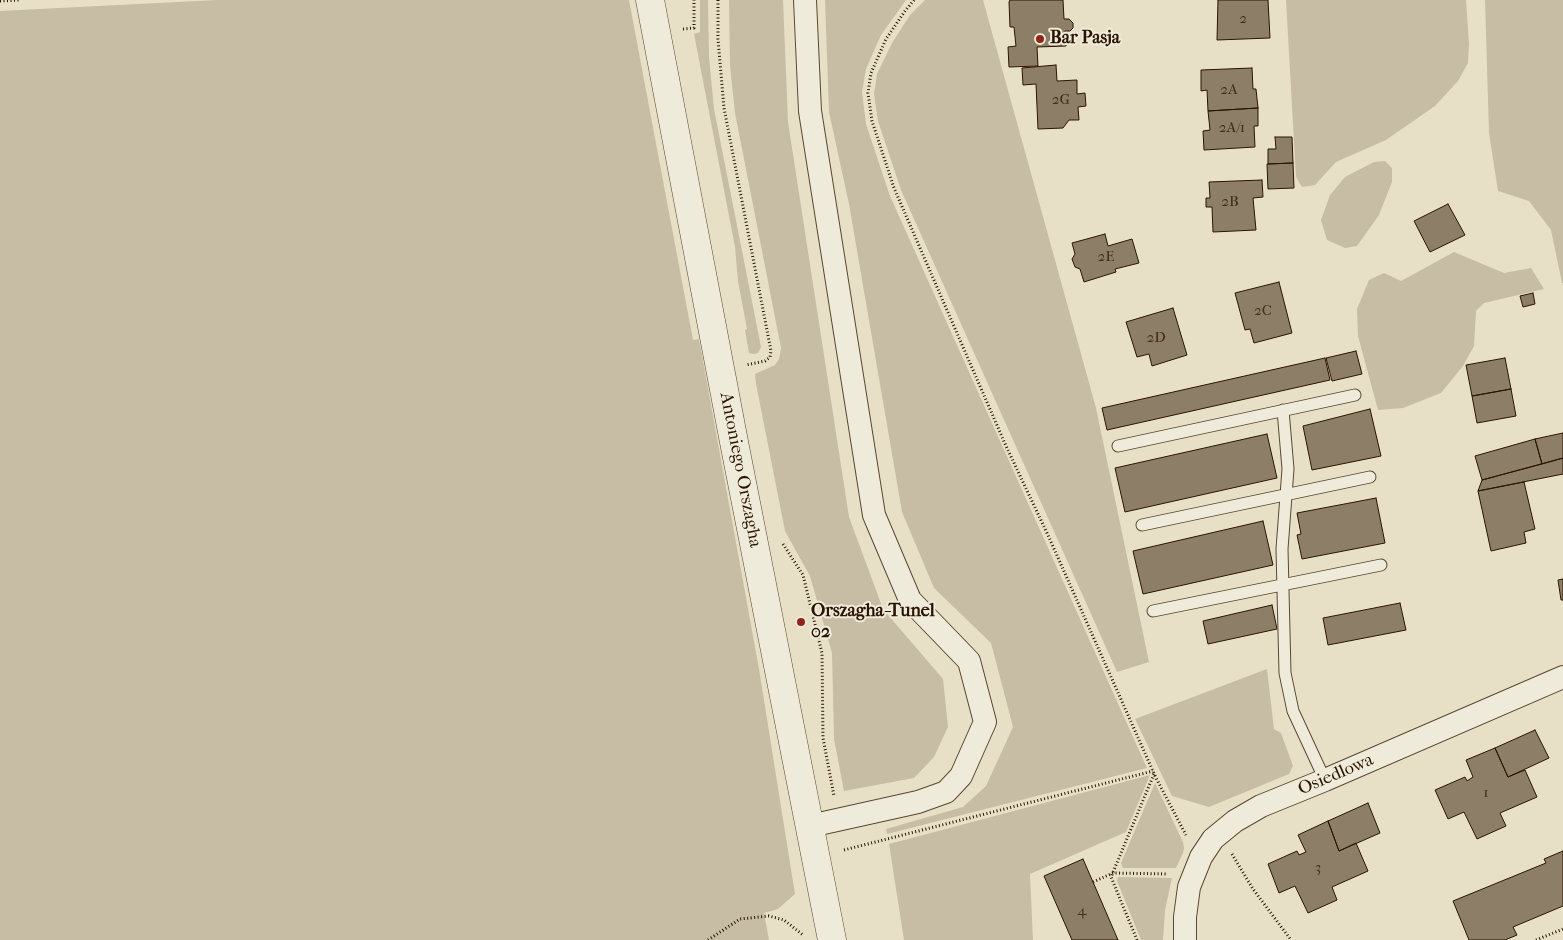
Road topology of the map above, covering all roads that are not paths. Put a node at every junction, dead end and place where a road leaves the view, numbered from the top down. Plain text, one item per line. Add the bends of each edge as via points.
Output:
1 (650, 0) edge
2 (805, 0) edge
3 (1355, 395) dead end
4 (1283, 410) junction
5 (1118, 446) dead end
6 (1370, 477) dead end
7 (1286, 495) junction
8 (1142, 525) dead end
9 (1381, 565) dead end
10 (1283, 585) junction
11 (1153, 611) dead end
12 (1563, 676) edge
13 (1325, 780) junction
14 (810, 826) junction
15 (832, 940) edge
16 (1185, 940) edge

1 - 14 street, Antoniego Orszagha
2 - 14 street via 810,112 874,515 910,600 969,661 984,722 961,776 946,792 918,802
3 - 4 lane
4 - 5 lane
4 - 7 lane via 1288,470
6 - 7 lane
7 - 8 lane
7 - 10 lane
9 - 10 lane
10 - 11 lane
10 - 13 lane via 1285,672 1293,711
12 - 13 street, Osiedlowa
13 - 16 street, Osiedlowa via 1261,806 1213,838 1189,887
14 - 15 street, Antoniego Orszagha

